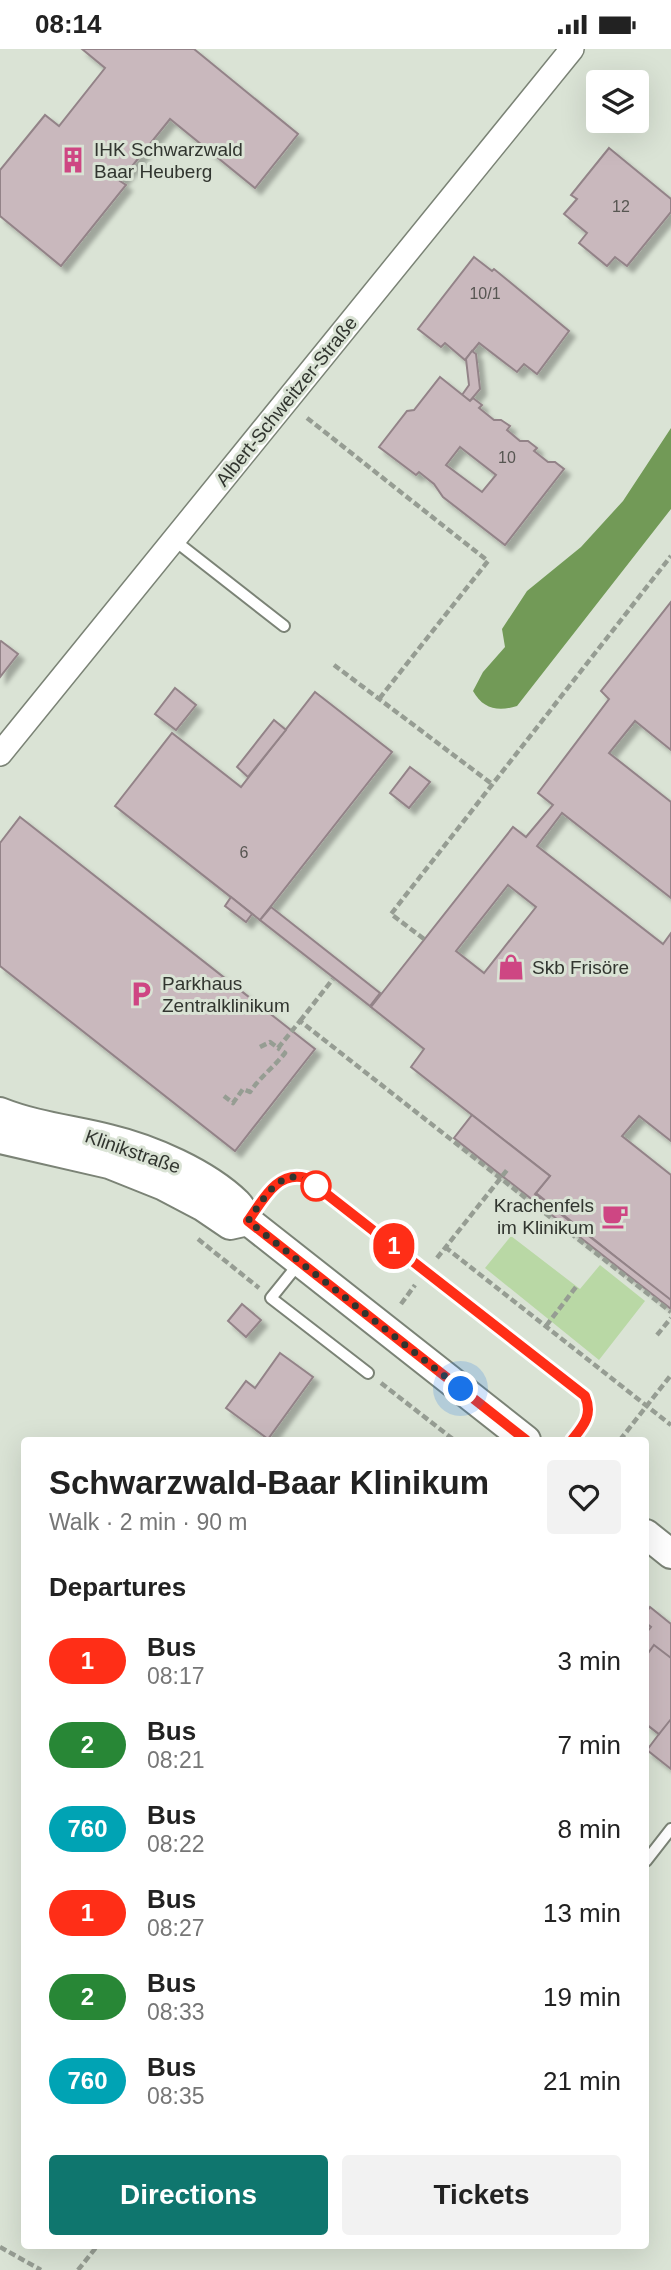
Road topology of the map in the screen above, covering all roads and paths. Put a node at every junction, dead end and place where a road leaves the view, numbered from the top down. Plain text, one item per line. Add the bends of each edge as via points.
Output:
1 (572, 49) edge
2 (307, 418) dead end
3 (174, 540) junction
4 (671, 556) edge
5 (284, 626) dead end
6 (334, 666) dead end
7 (379, 699) junction
8 (0, 754) edge
9 (492, 784) junction
10 (424, 939) dead end
11 (333, 979) dead end
12 (300, 1021) junction
13 (260, 1047) dead end
14 (278, 1048) junction
15 (223, 1096) dead end
16 (0, 1112) edge
17 (0, 1139) edge
18 (507, 1170) dead end
19 (501, 1178) junction
20 (248, 1221) junction
21 (189, 1232) dead end
22 (594, 1239) dead end
23 (445, 1247) junction
24 (587, 1247) junction
25 (436, 1258) dead end
26 (300, 1262) junction
27 (416, 1282) dead end
28 (576, 1287) dead end
29 (271, 1298) junction
30 (401, 1304) dead end
31 (671, 1312) edge
32 (671, 1318) edge
33 (546, 1327) junction
34 (657, 1335) dead end
35 (368, 1373) joint
36 (671, 1375) edge
37 (647, 1406) junction
38 (671, 1425) edge
39 (450, 1437) edge
40 (522, 1437) edge
41 (574, 1437) edge
42 (622, 1437) edge
43 (649, 1536) edge
44 (671, 1554) edge
45 (671, 1829) edge
46 (649, 1857) edge
47 (0, 2247) edge
48 (94, 2249) edge
49 (41, 2270) edge
50 (78, 2270) edge

1 - 3 street, Albert-Schweitzer-Straße
2 - 7 path via 488,561
3 - 5 lane
3 - 8 street, Albert-Schweitzer-Straße
4 - 9 path
6 - 7 path
7 - 9 path
9 - 10 path via 391,914
11 - 12 path
12 - 14 path
12 - 19 path
13 - 14 path via 270,1042
14 - 15 path via 285,1053 250,1092 243,1089 233,1103
16 - 20 street, Klinikstraße via 112,1140 176,1163 240,1205
17 - 20 street, Klinikstraße via 109,1164 164,1186 230,1225
18 - 19 path
19 - 23 path
19 - 24 path
20 - 26 street, Klinikstraße
20 - 41 lane via 280,1180 293,1175 306,1178 585,1396 590,1407
21 - 29 path
22 - 24 path
23 - 25 path
23 - 33 path
24 - 31 path
26 - 29 lane
26 - 40 street, Klinikstraße
27 - 30 path
28 - 33 path
29 - 35 lane
32 - 34 path
33 - 37 path
35 - 39 path
36 - 37 path
37 - 38 path
37 - 42 path
43 - 44 street
45 - 46 lane
47 - 49 path
48 - 50 path

